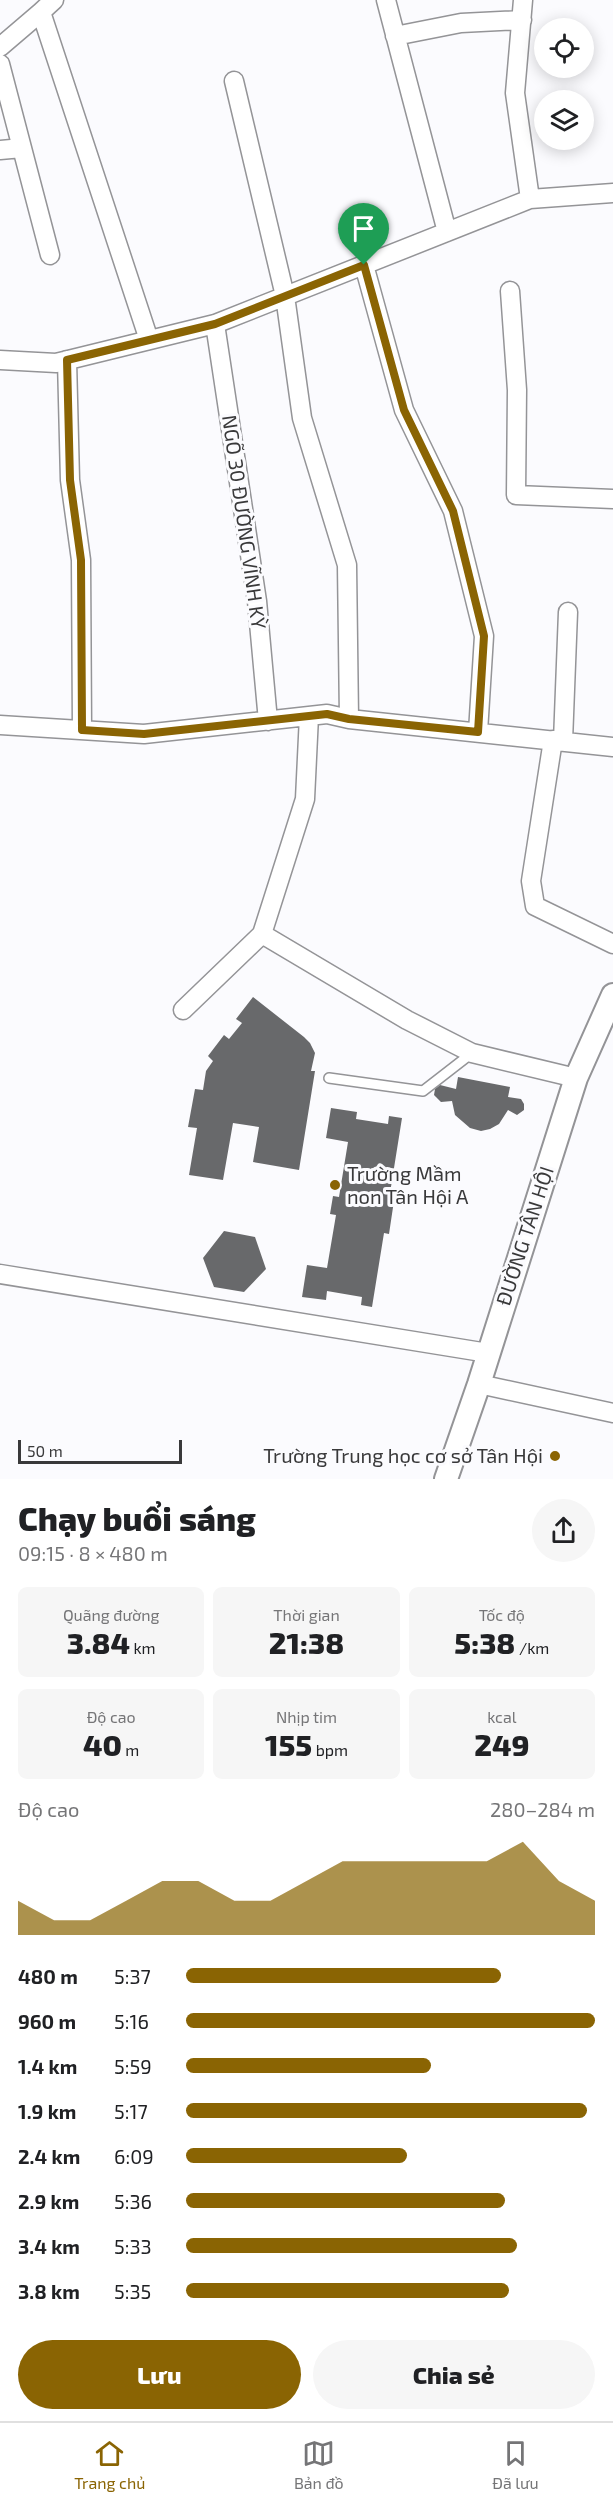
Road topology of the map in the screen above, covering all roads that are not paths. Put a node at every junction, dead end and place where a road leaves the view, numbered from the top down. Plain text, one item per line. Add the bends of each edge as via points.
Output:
1 (386, 0) edge
2 (523, 0) edge
3 (48, 6) edge
4 (522, 20) junction
5 (395, 36) junction
6 (0, 47) edge
7 (0, 64) edge
8 (234, 81) dead end
9 (22, 148) junction
10 (0, 150) edge
11 (613, 193) edge
12 (530, 199) junction
13 (447, 232) junction
14 (50, 255) dead end
15 (364, 265) junction
16 (510, 291) dead end
17 (285, 296) junction
18 (215, 324) junction
19 (149, 340) junction
20 (0, 360) edge
21 (67, 360) junction
22 (613, 499) edge
23 (568, 612) dead end
24 (309, 716) junction
25 (349, 719) junction
26 (268, 720) junction
27 (0, 725) edge
28 (82, 730) junction
29 (478, 732) junction
30 (558, 740) junction
31 (613, 747) edge
32 (262, 934) junction
33 (613, 944) edge
34 (613, 995) edge
35 (183, 1010) dead end
36 (472, 1053) junction
37 (329, 1078) dead end
38 (576, 1078) junction
39 (0, 1274) edge
40 (488, 1353) junction
41 (479, 1384) junction
42 (613, 1413) edge
43 (446, 1479) edge

1 - 5 street
2 - 4 street
3 - 6 street
3 - 19 street
4 - 5 street via 461,23
4 - 12 street via 514,93
5 - 13 street
7 - 9 street
8 - 17 street
9 - 10 street
9 - 14 street
11 - 12 street
12 - 13 street
13 - 15 street
15 - 17 street
15 - 29 street via 404,410 453,511 484,636
16 - 22 street via 517,390 516,495
17 - 18 street
17 - 25 street via 302,418 347,565
18 - 19 street
18 - 26 street, NGÕ 30 ĐƯỜNG VĨNH KỲ via 257,601
19 - 21 street
20 - 21 street
21 - 28 street via 70,480 81,560
23 - 30 street
24 - 25 street via 327,714
24 - 26 street
24 - 32 street via 305,799
25 - 29 street
26 - 28 street via 144,734
27 - 28 street
29 - 30 street
30 - 31 street
30 - 33 street via 531,881 535,906
32 - 35 street
32 - 36 street via 407,1020
34 - 38 street, ĐƯỜNG TÂN HỘI
36 - 37 lane via 423,1090
36 - 38 street
38 - 40 street, ĐƯỜNG TÂN HỘI
39 - 40 street
40 - 41 street, ĐƯỜNG TÂN HỘI
41 - 42 street
41 - 43 street, ĐƯỜNG TÂN HỘI

